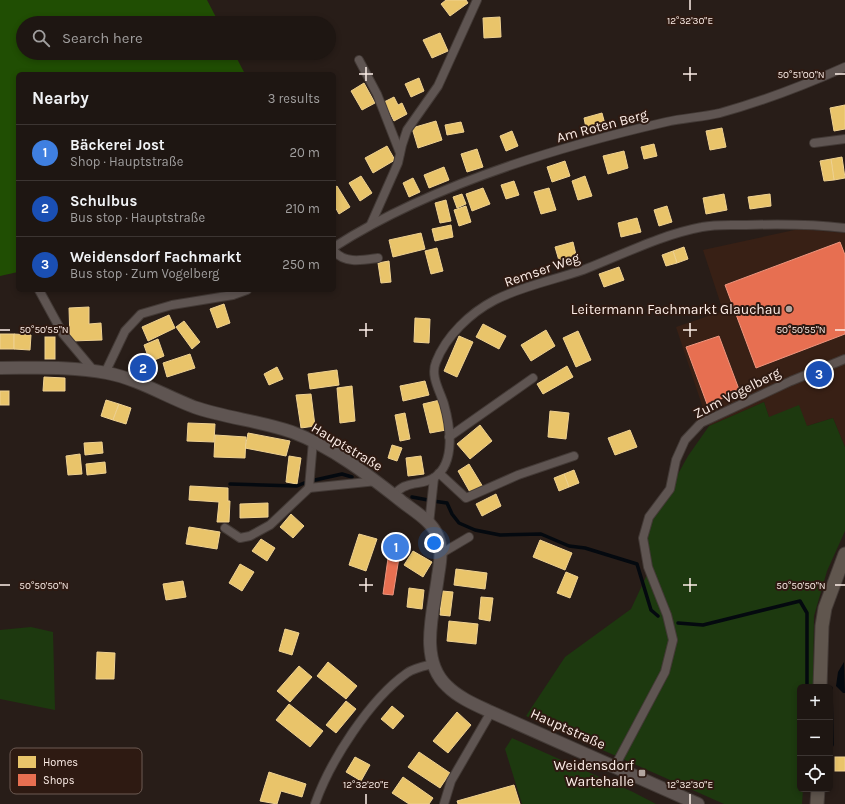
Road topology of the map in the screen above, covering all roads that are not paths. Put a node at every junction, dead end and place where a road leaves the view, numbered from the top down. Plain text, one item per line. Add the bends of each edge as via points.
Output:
1 (477, 0) edge
2 (359, 60) dead end
3 (845, 67) edge
4 (845, 139) edge
5 (814, 143) dead end
6 (400, 153) junction
7 (371, 224) junction
8 (845, 228) edge
9 (336, 246) edge
10 (336, 253) edge
11 (378, 258) dead end
12 (40, 292) edge
13 (241, 292) edge
14 (845, 359) edge
15 (0, 368) edge
16 (100, 372) junction
17 (534, 378) dead end
18 (449, 437) junction
19 (313, 441) junction
20 (574, 456) dead end
21 (436, 475) junction
22 (377, 481) junction
23 (309, 488) junction
24 (393, 495) junction
25 (429, 524) junction
26 (225, 528) dead end
27 (469, 537) dead end
28 (442, 554) junction
29 (845, 554) edge
30 (433, 664) junction
31 (820, 684) edge
32 (491, 712) junction
33 (614, 766) junction
34 (818, 792) edge
35 (683, 801) edge
36 (315, 804) edge
37 (444, 804) edge
38 (698, 804) edge
39 (817, 804) edge

1 - 6 street via 438,86 407,130
2 - 6 street via 377,94
3 - 7 street, Am Roten Berg via 802,87 719,113 660,124 563,149 488,174
4 - 5 street
6 - 7 street
7 - 9 street, Am Roten Berg
8 - 18 street, Remser Weg via 786,224 703,226 648,242 610,259 495,300 462,323 435,363 436,383 445,410
10 - 11 street via 350,260
12 - 16 street via 63,334
13 - 16 street via 172,305 141,314 125,331
14 - 33 street, Zum Vogelberg via 790,381 701,423 685,440 676,460 670,489 649,517 643,538 648,567 667,614 673,640 665,672
15 - 16 main road, Hauptstraße
16 - 19 main road, Hauptstraße via 138,382 214,413 290,432
17 - 18 street
18 - 21 street, Remser Weg via 447,460
19 - 22 main road, Hauptstraße
19 - 23 street
20 - 21 street via 518,475 466,498
21 - 24 street via 428,481 405,486
21 - 25 street, Remser Weg
22 - 23 street
22 - 24 main road, Hauptstraße
23 - 26 street via 270,525 258,532 240,538
24 - 25 main road, Hauptstraße
25 - 28 main road, Hauptstraße via 437,535
27 - 28 street
28 - 30 main road, Hauptstraße via 430,638
29 - 31 main road via 825,608
30 - 32 main road, Hauptstraße via 446,686 465,700
30 - 36 street via 408,672 372,706 343,749 320,789
32 - 33 main road, Hauptstraße
32 - 37 street via 451,781
33 - 35 main road, Hauptstraße
34 - 39 main road
35 - 38 main road, Hauptstraße

